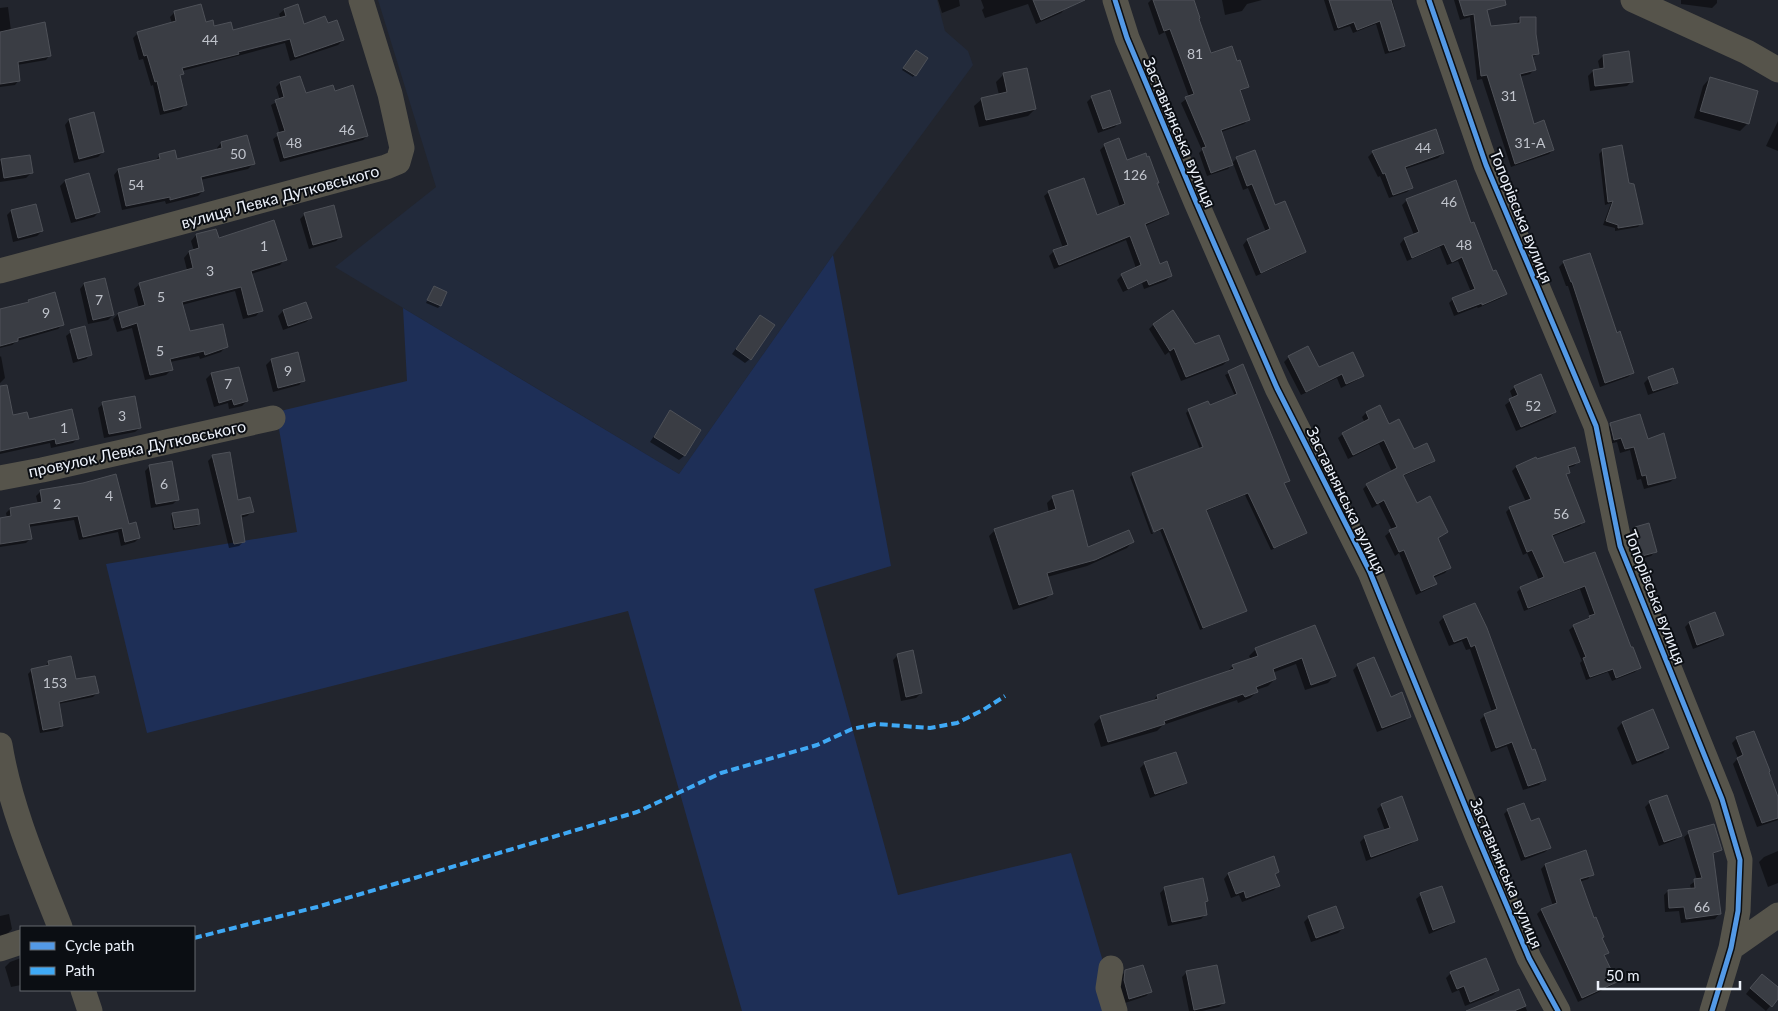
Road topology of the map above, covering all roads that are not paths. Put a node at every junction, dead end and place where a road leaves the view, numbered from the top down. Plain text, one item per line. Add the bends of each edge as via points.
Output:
1 (361, 0) edge
2 (1115, 0) edge
3 (1429, 0) edge
4 (1633, 0) edge
5 (1778, 70) edge
6 (0, 271) edge
7 (274, 418) dead end
8 (0, 478) edge
9 (0, 745) edge
10 (1778, 915) edge
11 (60, 926) edge
12 (20, 942) edge
13 (1731, 948) junction
14 (0, 949) edge
15 (1111, 968) dead end
16 (83, 991) edge
17 (90, 1011) edge
18 (1115, 1011) edge
19 (1558, 1011) edge
20 (1712, 1011) edge

1 - 6 street, вулиця Левка Дутковського via 390,94 402,148 398,162
2 - 19 street, Заставнянська вулиця via 1127,38 1277,388 1370,572 1525,949
3 - 13 street, Топорівська вулиця via 1486,165 1596,426 1620,546 1722,799 1740,860 1738,911
4 - 5 street via 1747,52
7 - 8 street, провулок Левка Дутковського
9 - 11 street via 28,846
10 - 13 street
12 - 14 street
13 - 20 street, Топорівська вулиця
15 - 18 street via 1108,988
16 - 17 street

